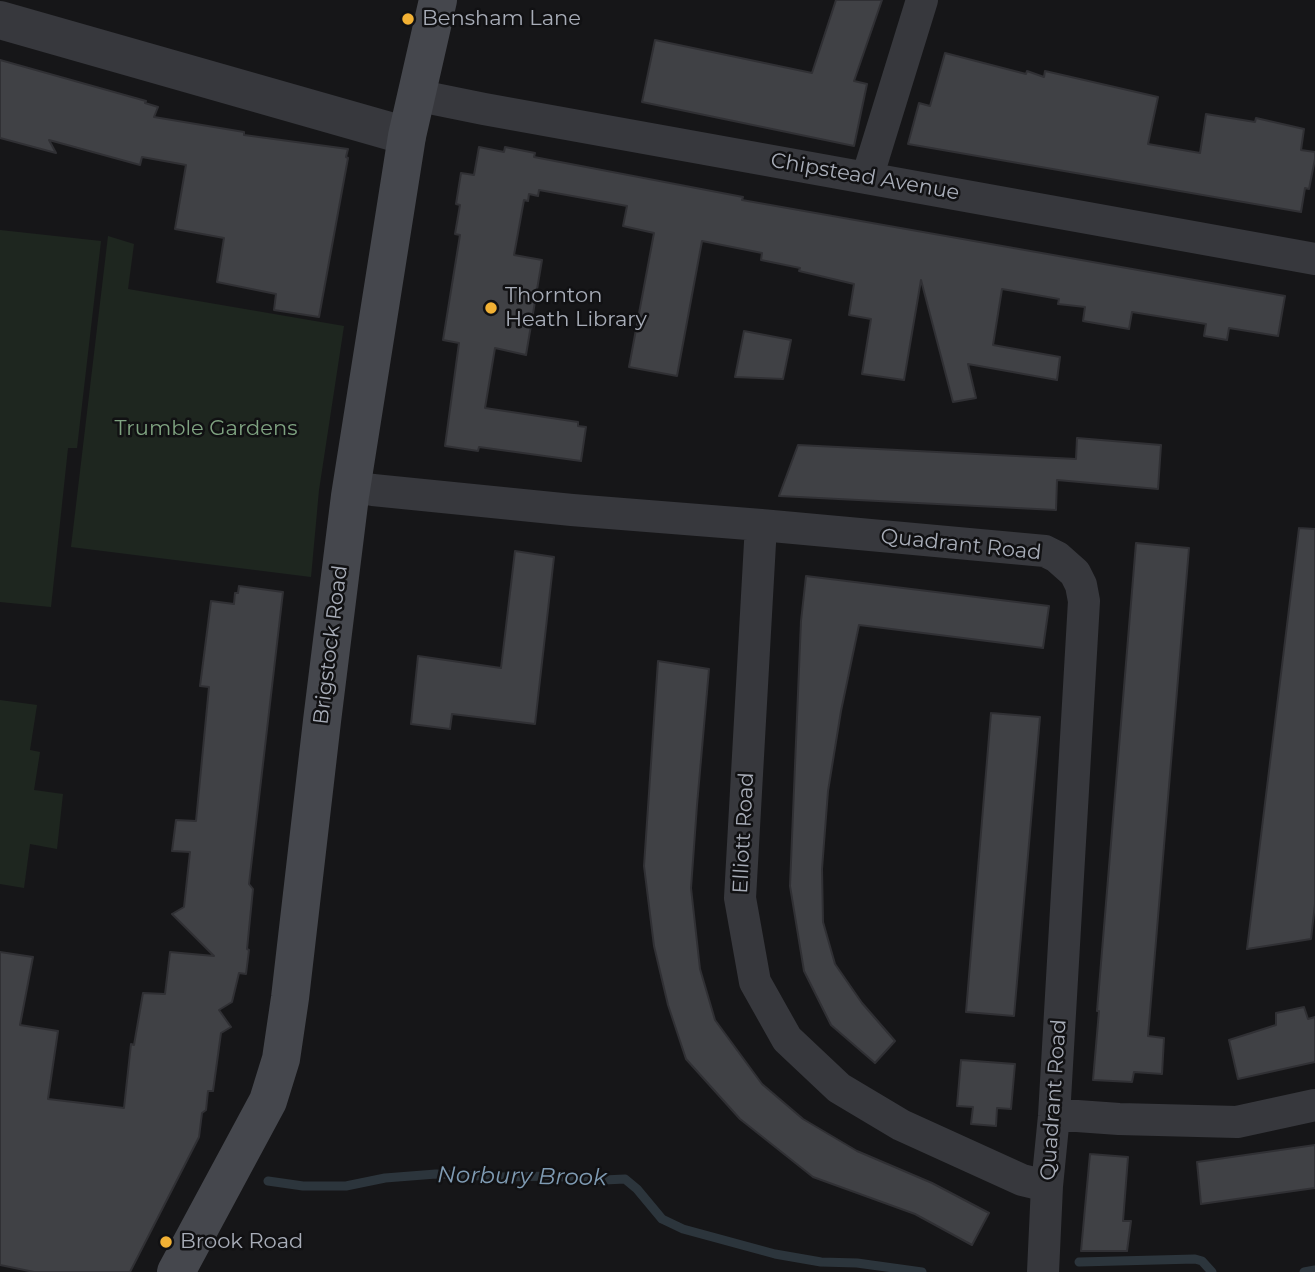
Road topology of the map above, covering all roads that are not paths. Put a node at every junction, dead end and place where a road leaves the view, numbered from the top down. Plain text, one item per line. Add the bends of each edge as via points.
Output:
1 (438, 0) edge
2 (922, 0) edge
3 (0, 20) edge
4 (415, 95) junction
5 (407, 136) junction
6 (867, 178) junction
7 (1315, 258) edge
8 (351, 486) junction
9 (761, 525) junction
10 (1315, 1105) edge
11 (1054, 1116) junction
12 (1047, 1186) junction
13 (176, 1272) edge
14 (1043, 1272) edge

1 - 4 main road, Brigstock Road
2 - 6 street
3 - 5 street
4 - 5 main road, Brigstock Road
4 - 6 street, Chipstead Avenue
5 - 8 main road, Brigstock Road
6 - 7 street, Chipstead Avenue
8 - 9 street, Quadrant Road
8 - 13 main road, Brigstock Road via 281,1059 268,1101
9 - 11 street, Quadrant Road via 1045,551 1066,564 1081,585 1084,601
9 - 12 street, Elliott Road via 740,898 755,982 786,1039 839,1088 901,1125 1021,1180
10 - 11 street via 1237,1122
11 - 12 street, Quadrant Road
12 - 14 street, Quadrant Road

